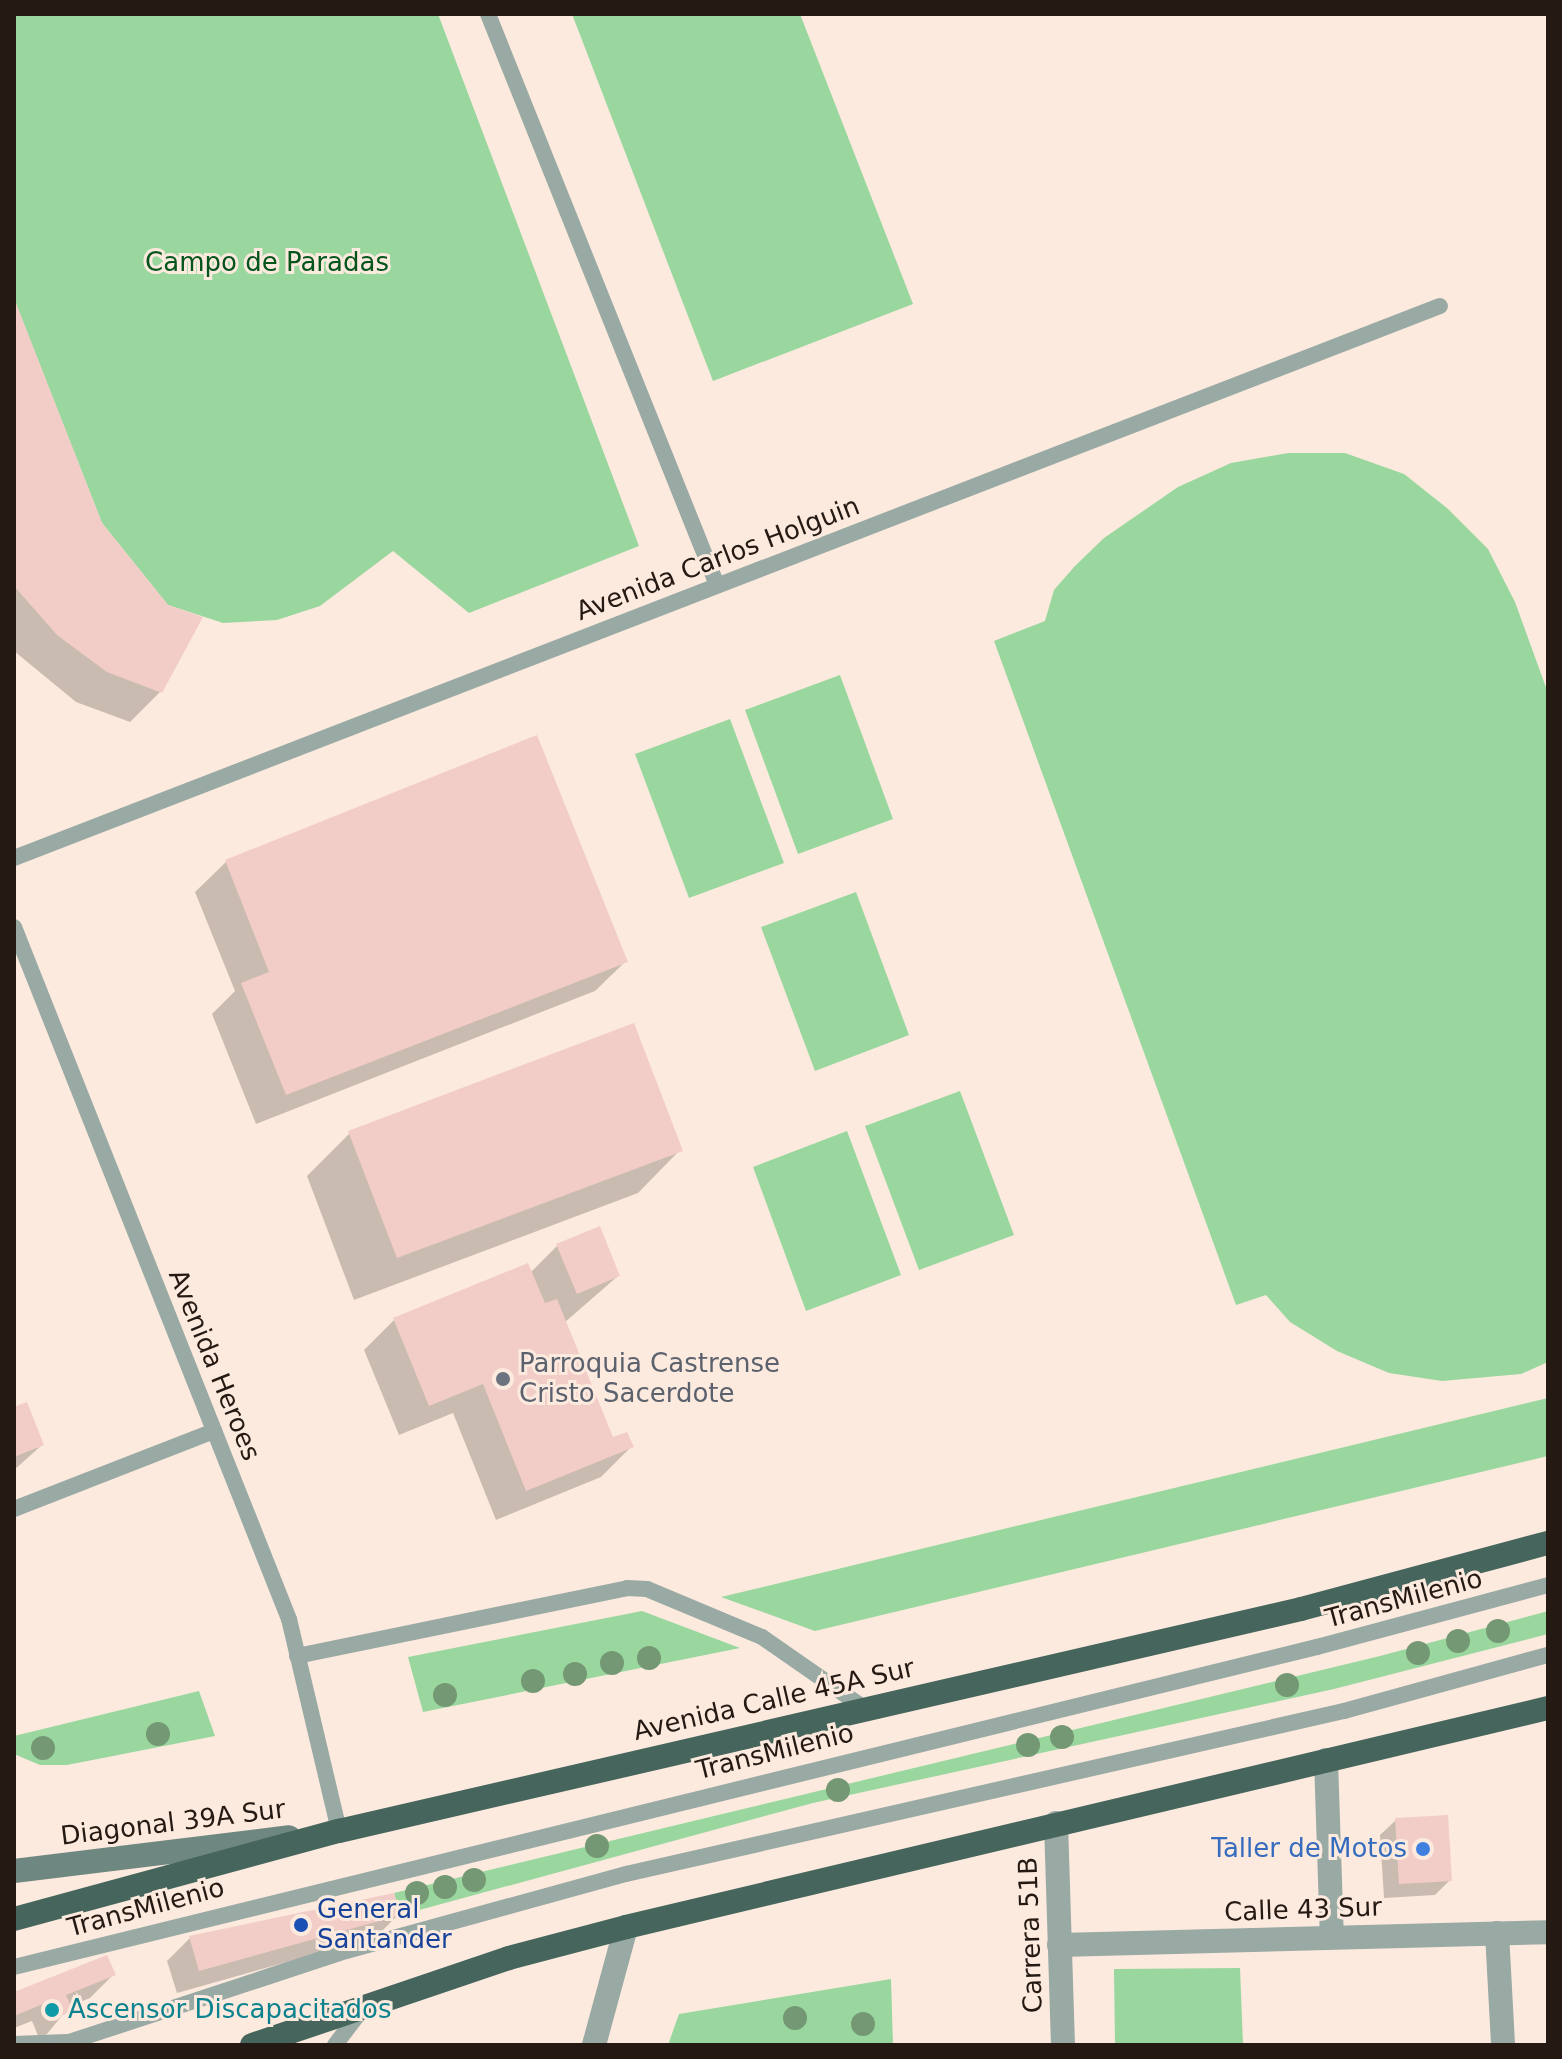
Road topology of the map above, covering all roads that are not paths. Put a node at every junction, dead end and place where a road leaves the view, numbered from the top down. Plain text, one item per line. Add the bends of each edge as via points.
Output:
1 (488, 14) edge
2 (1440, 306) dead end
3 (717, 585) junction
4 (14, 858) edge
5 (14, 927) edge
6 (214, 1431) junction
7 (14, 1509) edge
8 (1548, 1543) edge
9 (1548, 1585) edge
10 (1548, 1655) edge
11 (297, 1656) junction
12 (864, 1708) junction
13 (1548, 1708) edge
14 (1326, 1760) junction
15 (1056, 1823) junction
16 (339, 1831) junction
17 (14, 1858) edge
18 (41, 1867) junction
19 (14, 1871) edge
20 (14, 1919) edge
21 (626, 1927) junction
22 (1548, 1932) edge
23 (1497, 1933) junction
24 (1332, 1937) junction
25 (1059, 1945) junction
26 (14, 1967) edge
27 (364, 2006) junction
28 (14, 2044) edge
29 (64, 2044) edge
30 (252, 2045) edge
31 (335, 2045) edge
32 (594, 2045) edge
33 (1063, 2045) edge
34 (1503, 2045) edge

1 - 3 lane
2 - 3 lane, Avenida Carlos Holguin
3 - 4 lane, Avenida Carlos Holguin
5 - 6 lane, Avenida Heroes
6 - 7 lane
6 - 11 lane, Avenida Heroes via 289,1619
8 - 12 highway, Avenida Calle 45A Sur via 1301,1609
9 - 26 lane, TransMilenio via 1317,1647
10 - 29 lane via 1344,1711 626,1874 339,1953
11 - 12 lane via 627,1588 647,1589 762,1637
11 - 16 lane, Avenida Heroes
12 - 16 highway, Avenida Calle 45A Sur
13 - 14 highway
14 - 15 highway
14 - 24 street
15 - 21 highway
15 - 25 street, Carrera 51B
16 - 18 main road, Diagonal 39A Sur
16 - 20 highway, Avenida Calle 45A Sur
17 - 18 lane
18 - 19 main road, Diagonal 39A Sur
21 - 27 highway via 509,1958
21 - 32 street
22 - 23 street, Calle 43 Sur
23 - 24 street, Calle 43 Sur
23 - 34 street
24 - 25 street, Calle 43 Sur
25 - 33 street, Carrera 51B
27 - 30 highway
27 - 31 lane
28 - 29 lane

